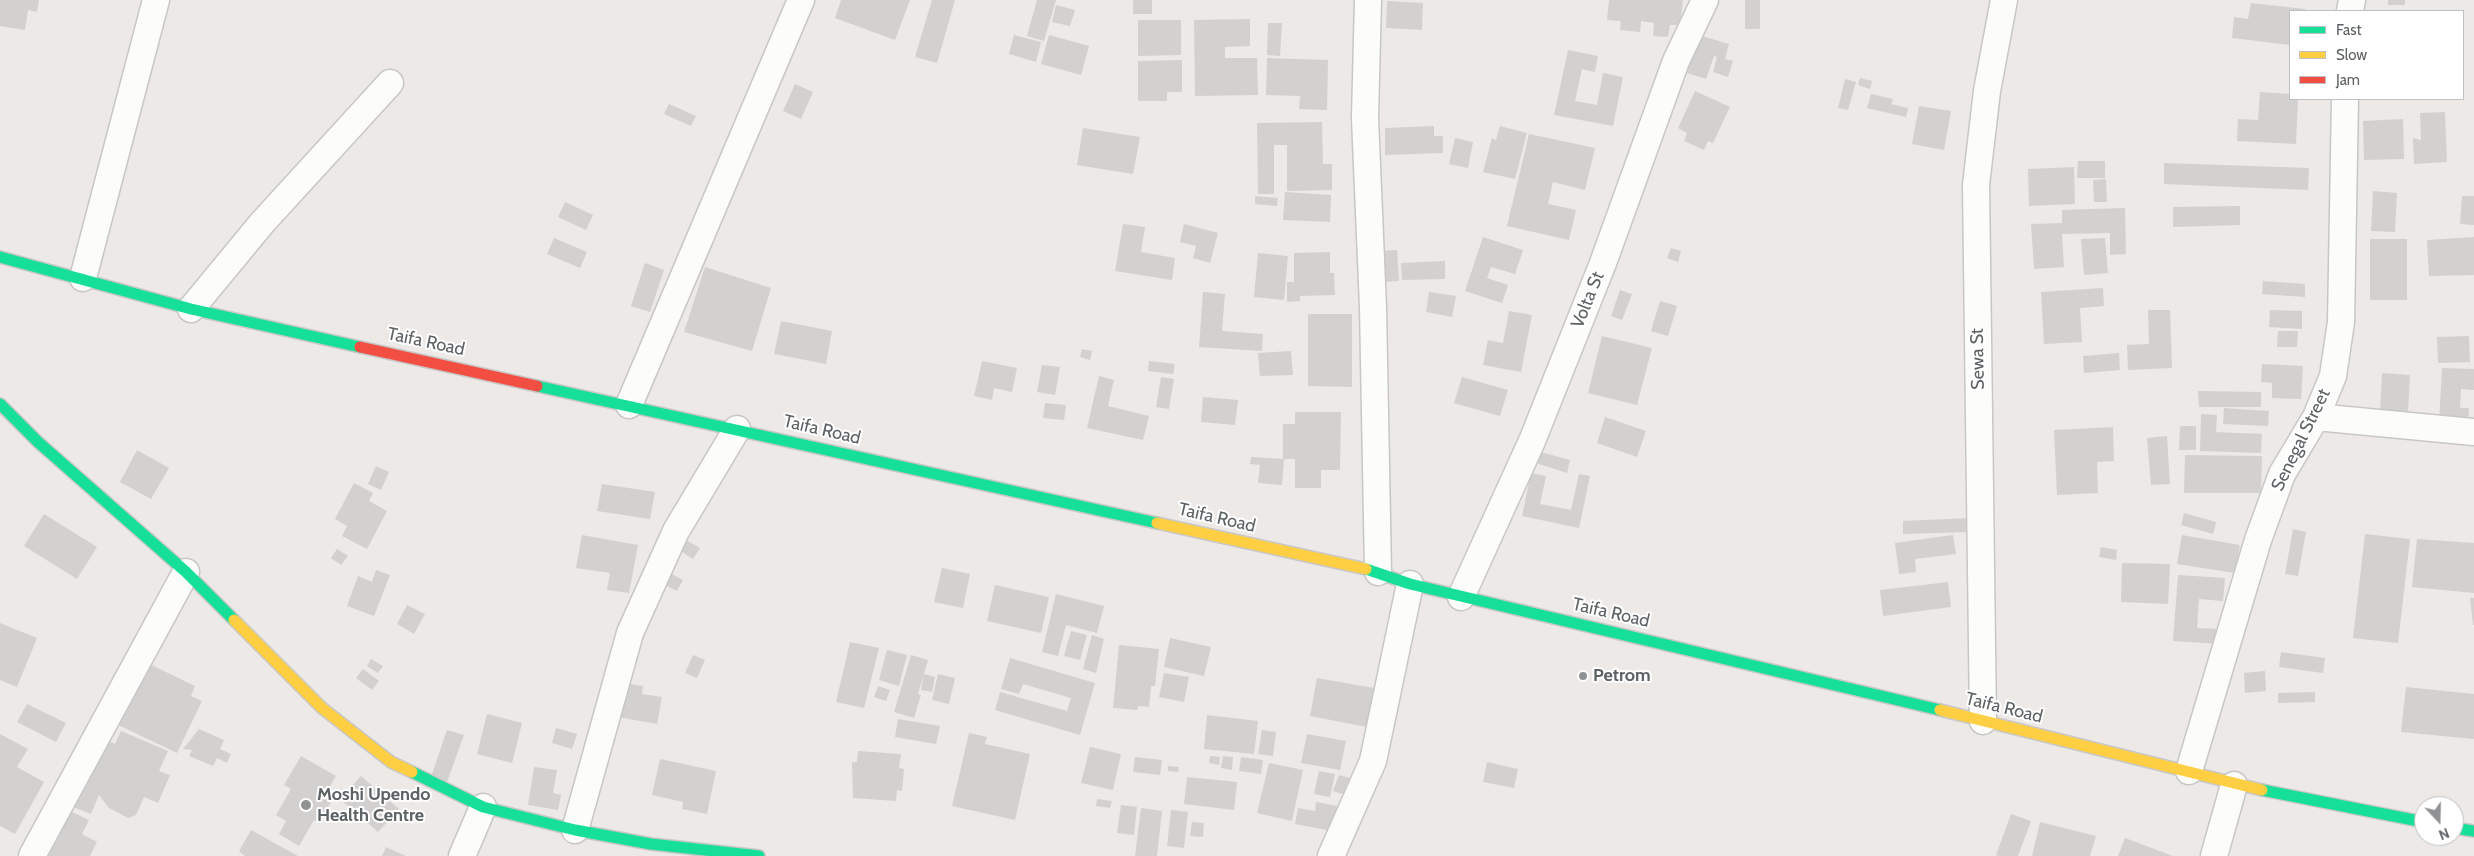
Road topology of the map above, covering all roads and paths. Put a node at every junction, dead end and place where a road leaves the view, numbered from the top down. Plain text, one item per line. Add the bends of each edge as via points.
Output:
1 (156, 0) edge
2 (802, 0) edge
3 (1368, 0) edge
4 (1705, 0) edge
5 (2004, 0) edge
6 (390, 83) dead end
7 (2345, 100) edge
8 (0, 257) edge
9 (83, 278) junction
10 (190, 309) junction
11 (0, 404) edge
12 (629, 405) junction
13 (2316, 417) junction
14 (737, 430) junction
15 (2474, 432) edge
16 (186, 572) junction
17 (1378, 572) junction
18 (1410, 584) junction
19 (1461, 596) junction
20 (1983, 721) junction
21 (2189, 771) junction
22 (2234, 785) junction
23 (482, 807) junction
24 (2414, 820) edge
25 (574, 830) junction
26 (649, 850) edge
27 (32, 856) edge
28 (462, 856) edge
29 (759, 856) edge
30 (1331, 856) edge
31 (2214, 856) edge

1 - 9 street
2 - 12 street
3 - 17 street via 1365,118 1373,307
4 - 19 street, Volta St via 1676,61 1603,263 1532,442
5 - 20 street, Sewa St via 1987,91 1976,185
6 - 10 street via 262,223
7 - 13 street, Senegal Street via 2342,322 2333,376
8 - 9 main road, Taifa Road
9 - 10 main road, Taifa Road
10 - 12 main road, Taifa Road
11 - 16 main road via 38,442
12 - 14 main road, Taifa Road
13 - 15 street
13 - 21 street, Senegal Street via 2282,474 2258,540
14 - 17 main road, Taifa Road
14 - 25 street via 676,531 630,633
16 - 23 main road via 322,708 391,762
16 - 27 street
17 - 18 main road, Taifa Road
18 - 19 main road, Taifa Road
18 - 30 street via 1373,761
19 - 20 main road, Taifa Road
20 - 21 main road, Taifa Road
21 - 22 main road, Taifa Road
22 - 24 main road, Taifa Road
22 - 31 street
23 - 25 main road
23 - 28 street
25 - 26 main road
26 - 29 main road

